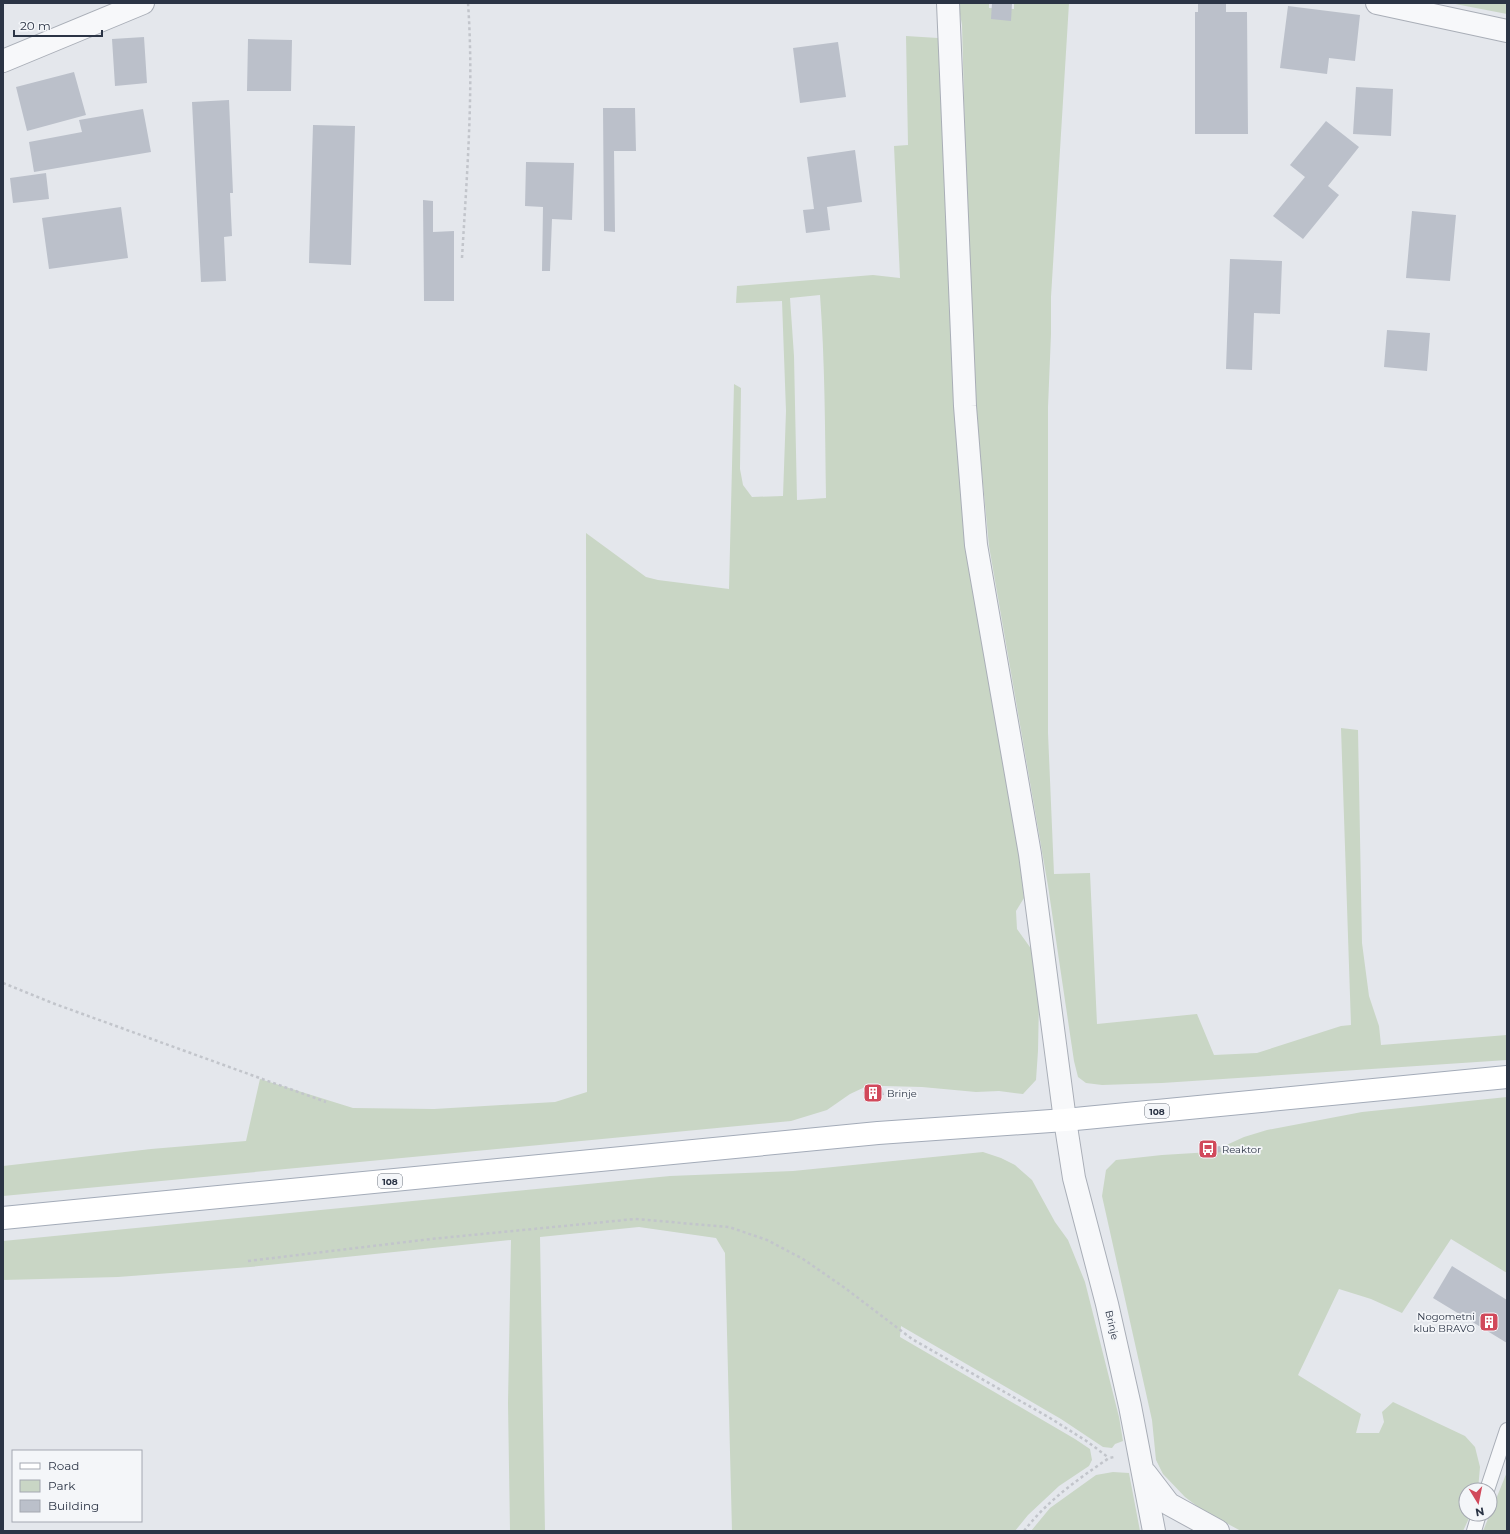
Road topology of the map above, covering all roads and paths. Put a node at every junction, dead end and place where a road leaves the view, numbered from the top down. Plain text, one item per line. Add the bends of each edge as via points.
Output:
1 (143, 3) edge
2 (468, 3) edge
3 (948, 3) edge
4 (1377, 3) edge
5 (1507, 31) edge
6 (3, 61) edge
7 (462, 258) dead end
8 (3, 983) edge
9 (1507, 1076) edge
10 (326, 1102) dead end
11 (1065, 1120) junction
12 (3, 1218) edge
13 (248, 1261) dead end
14 (1507, 1430) edge
15 (1109, 1458) junction
16 (1144, 1472) junction
17 (1490, 1482) edge
18 (1024, 1531) edge
19 (1154, 1531) edge
20 (1218, 1531) edge

1 - 6 street
2 - 7 path via 470,110
3 - 11 street, Brinje via 965,406 976,545 1030,854
4 - 5 street
8 - 10 path
9 - 11 main road, 108
11 - 12 main road, 108 via 878,1133
11 - 16 street, Brinje via 1074,1178 1107,1304
13 - 15 path via 431,1239 635,1219 729,1227 767,1240 803,1259 912,1339 1050,1418
14 - 17 lane
15 - 16 path via 1125,1456
15 - 18 path via 1063,1490
16 - 19 street, Brinje
16 - 20 street via 1169,1504

